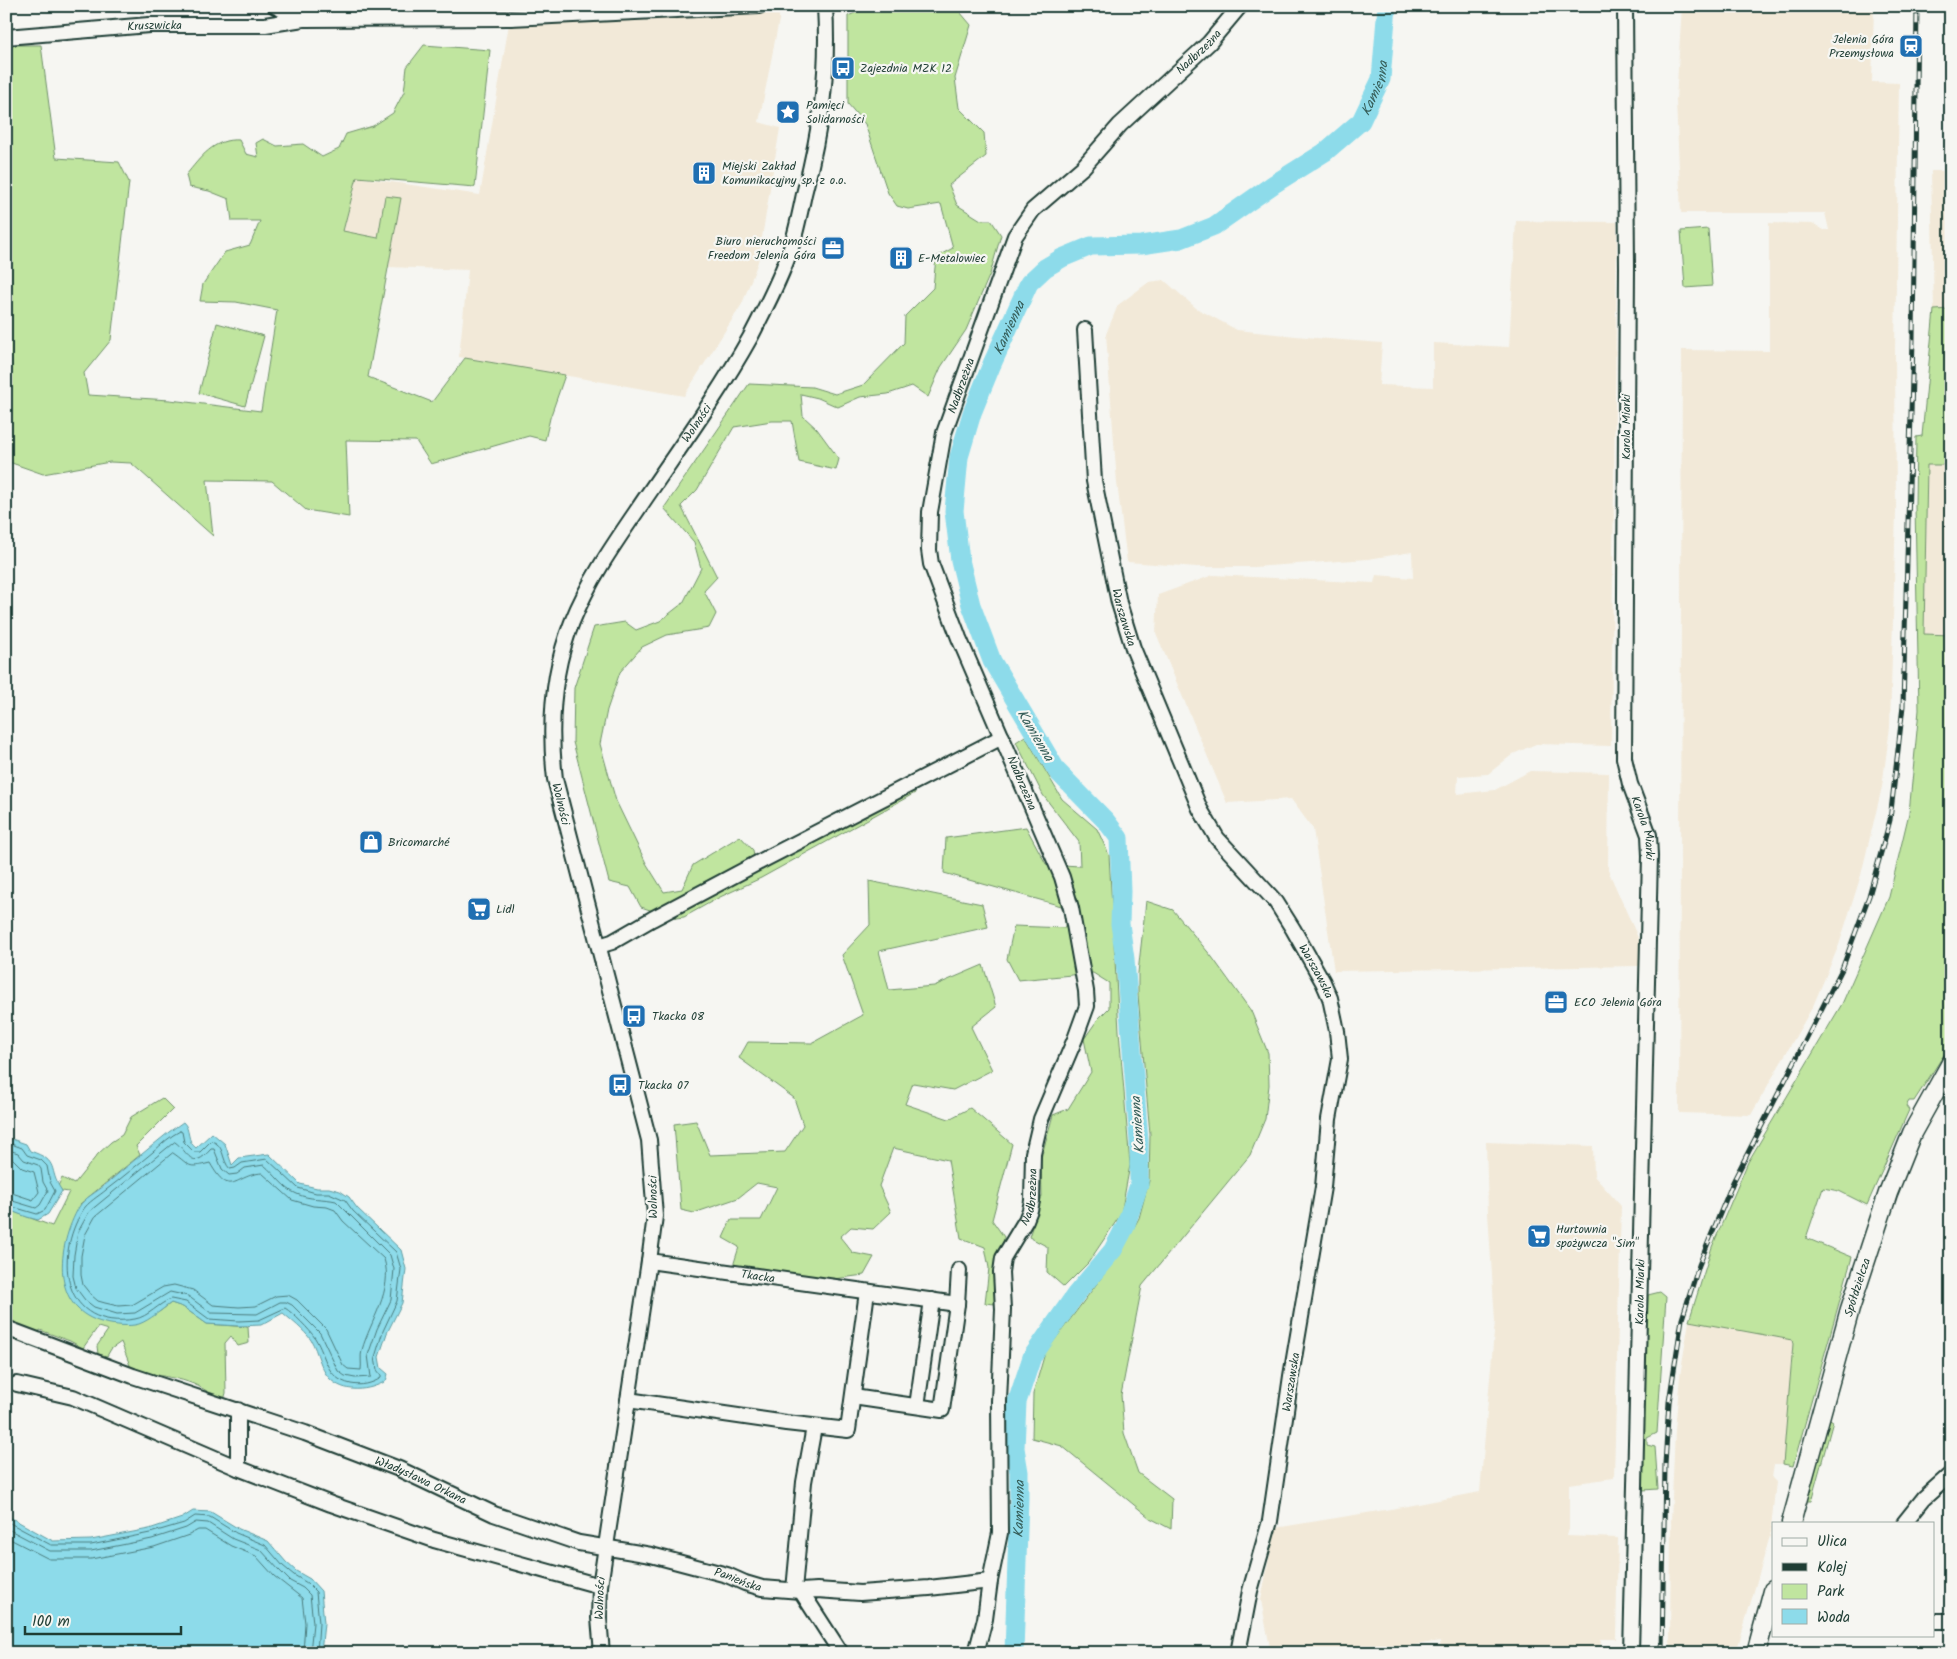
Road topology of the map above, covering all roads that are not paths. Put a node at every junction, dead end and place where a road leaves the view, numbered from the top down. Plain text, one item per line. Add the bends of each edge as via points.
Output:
1 (275, 6) edge
2 (759, 6) edge
3 (825, 6) edge
4 (1240, 6) edge
5 (1625, 6) edge
6 (432, 12) edge
7 (303, 19) junction
8 (6, 36) edge
9 (1085, 330) dead end
10 (1002, 737) junction
11 (599, 946) junction
12 (1951, 1063) edge
13 (650, 1261) junction
14 (960, 1270) dead end
15 (867, 1292) junction
16 (932, 1300) junction
17 (957, 1304) junction
18 (6, 1328) edge
19 (17, 1384) dead end
20 (853, 1397) junction
21 (628, 1400) junction
22 (917, 1406) junction
23 (238, 1410) junction
24 (814, 1427) junction
25 (238, 1468) junction
26 (1951, 1474) edge
27 (1792, 1522) edge
28 (1905, 1522) edge
29 (604, 1548) junction
30 (990, 1581) junction
31 (600, 1586) junction
32 (798, 1591) junction
33 (1772, 1597) edge
34 (1934, 1621) edge
35 (1951, 1622) edge
36 (602, 1653) edge
37 (841, 1653) edge
38 (976, 1653) edge
39 (1238, 1653) edge
40 (1631, 1653) edge
41 (1756, 1653) edge

1 - 7 street, Kruszwicka
2 - 6 street, Kruszwicka via 511,18
3 - 11 street, Wolności via 824,92 820,127 790,251 751,336 589,586 572,622 561,660 554,692 551,744 555,779
4 - 10 street, Nadbrzeżna via 1209,43 1120,125 1083,168 1040,203 1025,221 1012,242 944,433 930,512 931,564
5 - 40 street, Karola Miarki via 1624,758 1649,835 1650,856
6 - 7 street, Kruszwicka
7 - 8 street, Kruszwicka via 265,25 149,25
9 - 39 street, Warszawska via 1094,481 1133,648 1200,809 1217,838 1276,902 1289,922 1324,982 1337,1031 1340,1059 1328,1119 1323,1187 1270,1521 1250,1591
10 - 11 street
10 - 30 street, Nadbrzeżna via 1064,885 1071,908 1087,1006 1041,1119 1033,1153 1030,1210 1003,1258 1000,1533
11 - 13 street, Wolności via 649,1140 655,1216
12 - 27 main road, Spółdzielcza via 1910,1138 1888,1193 1850,1309
13 - 15 street, Tkacka
13 - 21 street, Wolności
14 - 17 street
15 - 16 street, Tkacka
15 - 20 street
16 - 17 street, Tkacka
16 - 22 street
17 - 22 street via 942,1410
18 - 23 street, Władysława Orkana via 133,1376
19 - 25 street via 73,1397
20 - 22 street
20 - 24 street via 848,1430
21 - 24 street
21 - 29 street, Wolności
23 - 25 street
23 - 29 street, Władysława Orkana via 398,1469 494,1514 579,1543
24 - 32 street via 804,1482
25 - 31 street via 434,1540
26 - 28 street via 1924,1498
29 - 31 street, Wolności
29 - 32 street, Panieńska via 651,1555 762,1588
30 - 32 street, Panieńska via 860,1593
30 - 38 street, Nadbrzeżna via 986,1619
31 - 36 street, Wolności
32 - 37 street
33 - 41 main road
34 - 35 street

